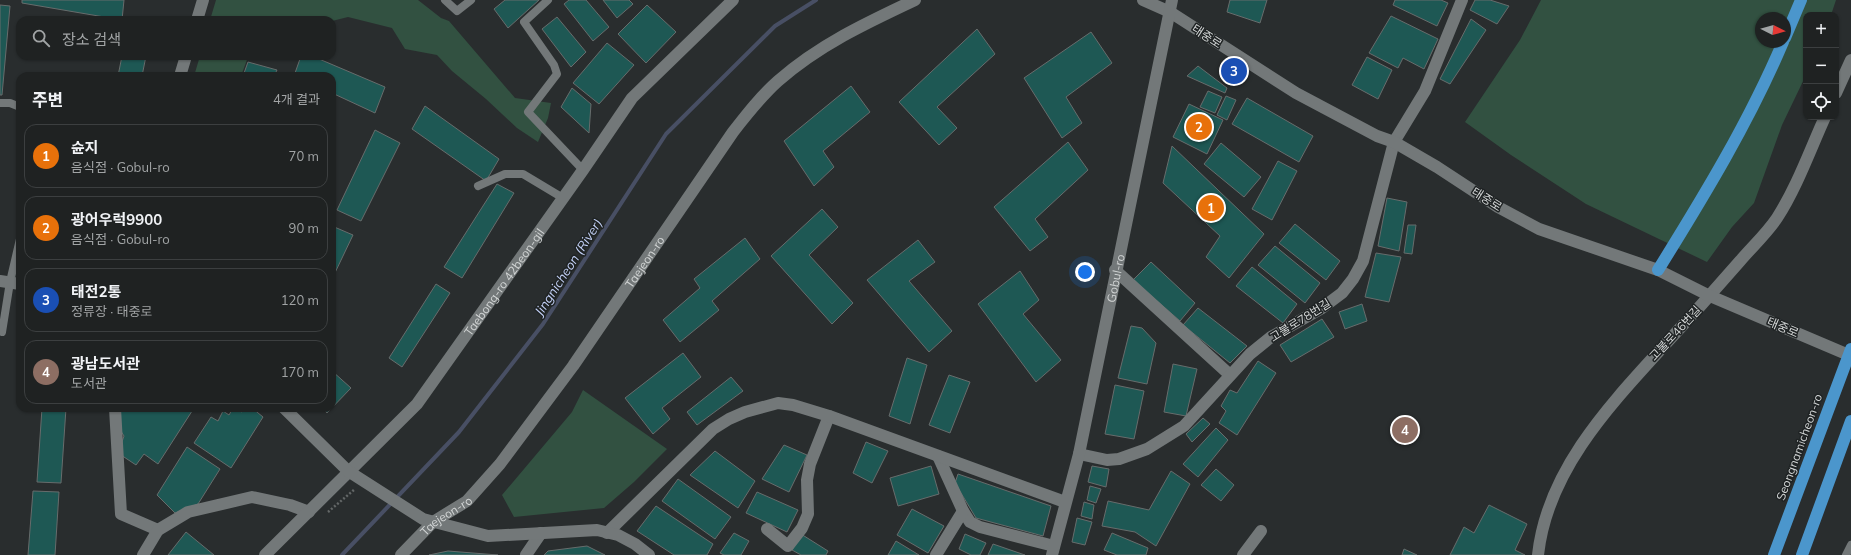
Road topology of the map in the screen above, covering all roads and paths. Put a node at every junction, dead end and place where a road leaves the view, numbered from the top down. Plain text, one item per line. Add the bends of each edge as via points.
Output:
1 (203, 0) edge
2 (445, 0) edge
3 (471, 0) edge
4 (548, 0) edge
5 (733, 0) edge
6 (915, 0) edge
7 (1143, 0) edge
8 (1462, 0) edge
9 (1801, 0) edge
10 (1171, 6) edge
11 (198, 16) edge
12 (1791, 24) edge
13 (1780, 48) edge
14 (185, 60) edge
15 (1851, 60) edge
16 (181, 72) edge
17 (1839, 86) edge
18 (0, 103) edge
19 (16, 105) edge
20 (1824, 120) edge
21 (1394, 142) junction
22 (583, 170) junction
23 (478, 186) dead end
24 (563, 198) junction
25 (16, 256) edge
26 (1115, 270) junction
27 (1658, 270) junction
28 (10, 282) edge
29 (1710, 296) junction
30 (2, 332) dead end
31 (1851, 349) edge
32 (1851, 356) edge
33 (1230, 375) junction
34 (115, 412) edge
35 (288, 412) edge
36 (829, 416) junction
37 (1851, 421) edge
38 (1078, 454) junction
39 (938, 456) junction
40 (348, 471) junction
41 (1065, 502) junction
42 (963, 511) junction
43 (310, 512) junction
44 (428, 521) junction
45 (767, 529) dead end
46 (158, 530) junction
47 (1261, 532) dead end
48 (542, 533) junction
49 (607, 533) junction
50 (1851, 545) edge
51 (1053, 550) edge
52 (143, 555) edge
53 (265, 555) edge
54 (401, 555) edge
55 (526, 555) edge
56 (649, 555) edge
57 (936, 555) edge
58 (1243, 555) edge
59 (1538, 555) edge
60 (1774, 555) edge
61 (1802, 555) edge
62 (1846, 555) edge

1 - 11 street
2 - 3 lane via 457,10
4 - 22 lane via 524,22 554,65 557,74 528,112
5 - 22 street, Taebong-ro 42beon-gil via 632,98
6 - 44 street, Taejeon-ro via 827,44 777,82 755,105 733,132 573,366 514,446 467,501
7 - 10 street, 태중로
8 - 21 street, 고불로78번길 via 1425,91
9 - 12 highway
10 - 21 street, 태중로 via 1296,93 1377,136
10 - 26 street, Gobul-ro
13 - 27 highway via 1703,198
14 - 16 street
15 - 17 street
18 - 19 lane
20 - 29 street, 고불로46번길 via 1777,218
21 - 27 street, 태중로 via 1498,207 1540,229
21 - 33 street, 고불로78번길 via 1363,261 1354,279 1342,293 1322,308 1271,337
22 - 24 street, Taebong-ro 42beon-gil
23 - 24 lane via 504,174 523,174
24 - 40 street, Taebong-ro 42beon-gil via 417,404
25 - 28 lane
26 - 33 street
26 - 38 street, Gobul-ro
27 - 29 street, 태중로
28 - 30 lane
29 - 32 street, 태중로
29 - 59 street, 고불로46번길 via 1620,394 1564,471 1544,523
31 - 60 highway, Seongnamicheon-ro
33 - 38 street, 고불로78번길 via 1184,426 1147,449 1119,459 1107,460
34 - 46 street via 121,514
35 - 40 street
36 - 39 street
36 - 45 street via 810,464 807,480 808,514 802,528 788,546
36 - 49 street via 778,403 729,419 713,429
37 - 61 highway
38 - 41 street, Gobul-ro
39 - 41 street
39 - 42 street
40 - 43 street, Taebong-ro 42beon-gil
40 - 44 street
41 - 51 street, Gobul-ro
42 - 51 street via 970,522 980,527
42 - 57 street
43 - 46 street via 252,497 188,512
43 - 53 street, Taebong-ro 42beon-gil
44 - 48 street via 488,536
44 - 54 street, Taejeon-ro
46 - 52 street
47 - 58 street
48 - 49 street via 597,530
48 - 55 street
49 - 56 street via 618,535
50 - 62 lane

